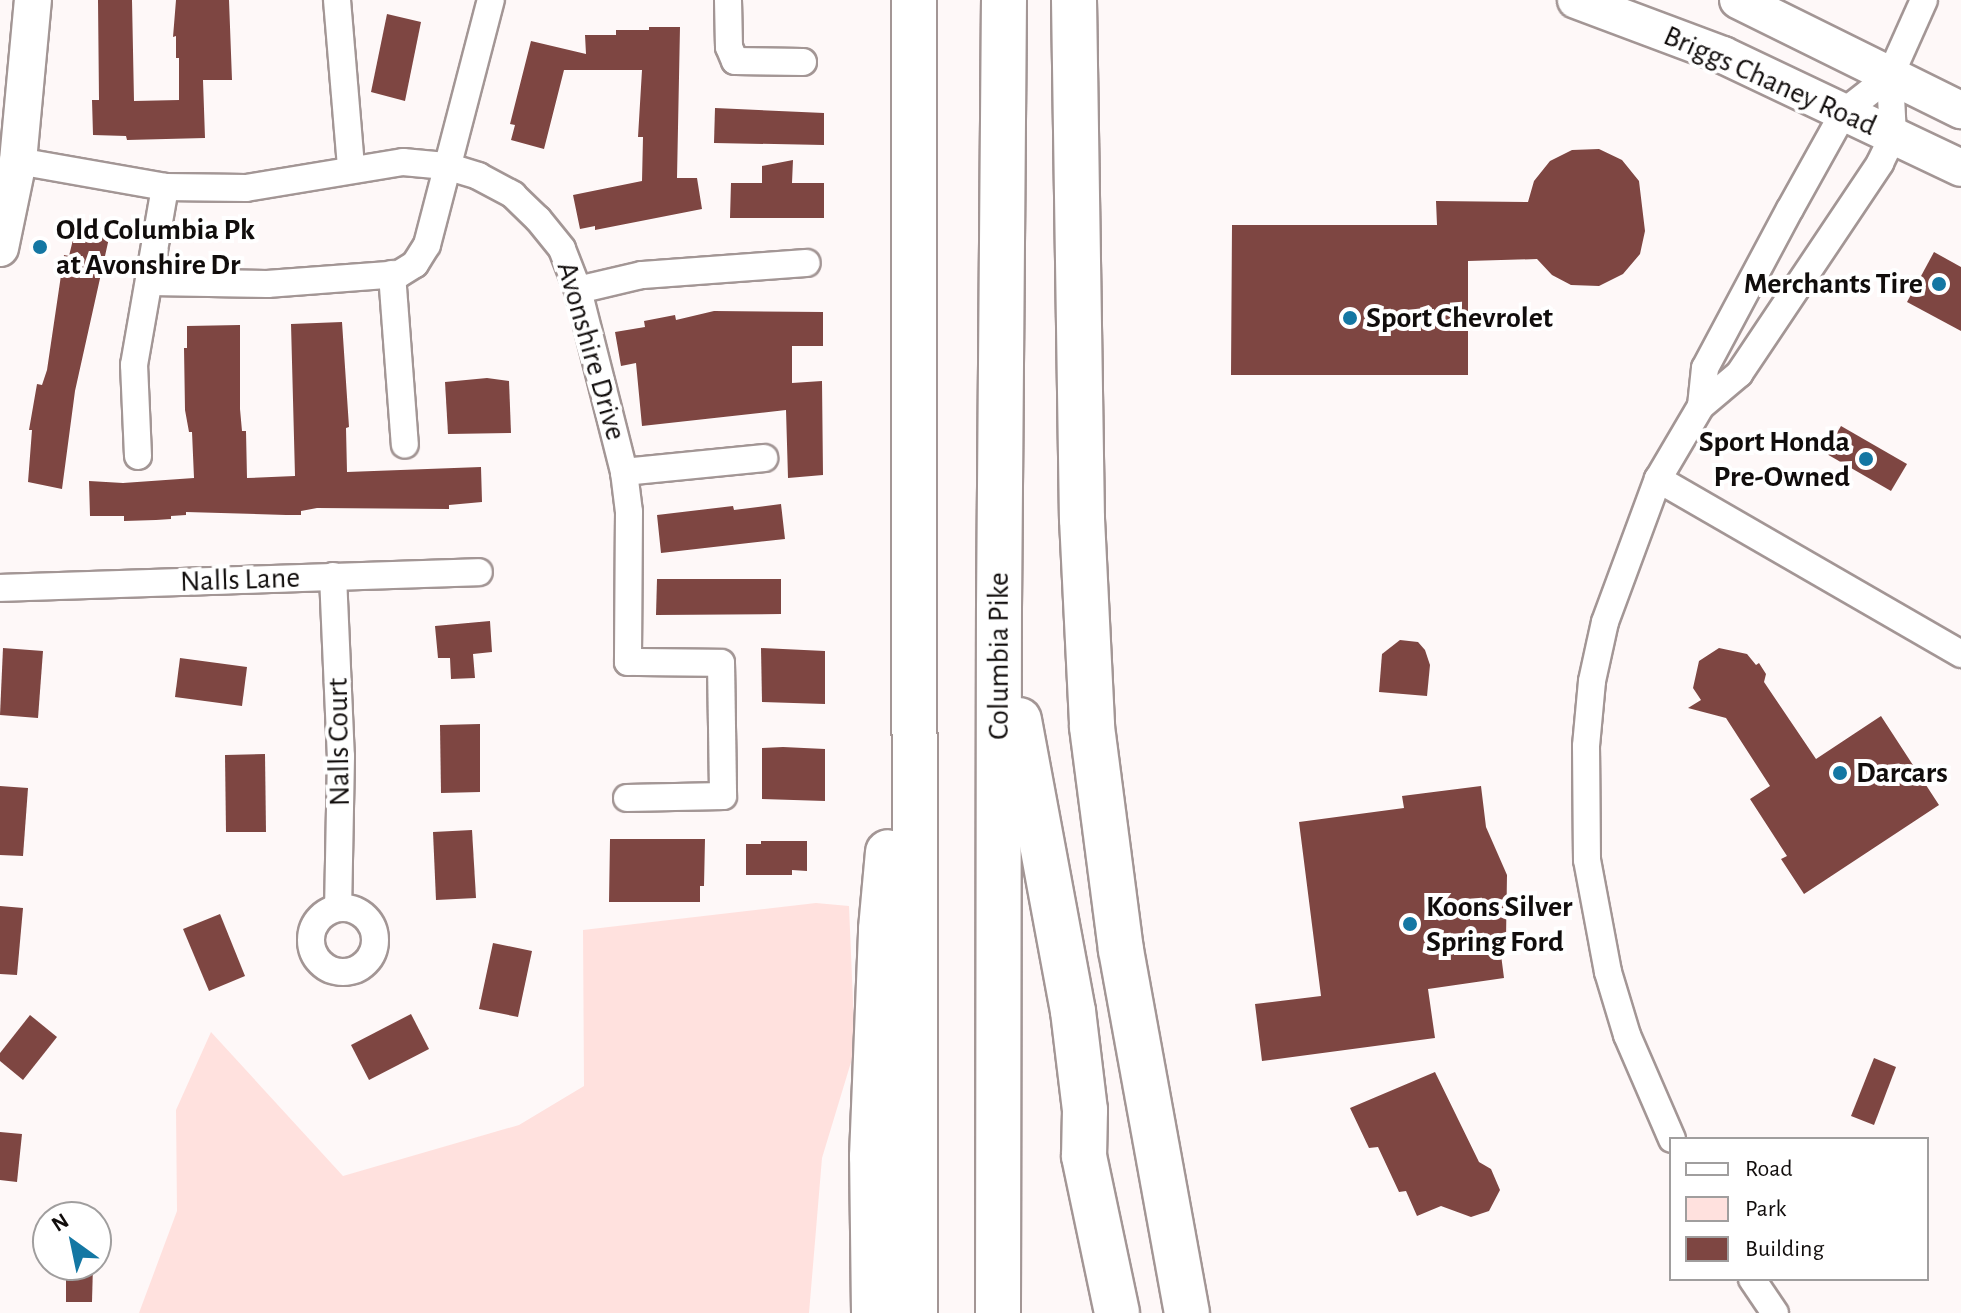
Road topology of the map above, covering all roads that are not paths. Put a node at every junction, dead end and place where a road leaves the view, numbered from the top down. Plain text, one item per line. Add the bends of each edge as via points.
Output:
1 (33, 0) edge
2 (337, 0) edge
3 (491, 0) edge
4 (728, 0) edge
5 (914, 0) edge
6 (1004, 0) edge
7 (1074, 0) edge
8 (1099, 0) edge
9 (1576, 0) edge
10 (1738, 0) edge
11 (1924, 0) edge
12 (803, 62) dead end
13 (1890, 76) junction
14 (1961, 110) edge
15 (1844, 112) junction
16 (1893, 136) junction
17 (18, 161) junction
18 (446, 166) junction
19 (351, 168) junction
20 (1961, 168) edge
21 (165, 187) junction
22 (0, 248) edge
23 (807, 263) dead end
24 (392, 274) junction
25 (151, 282) junction
26 (578, 290) junction
27 (1082, 334) junction
28 (1701, 406) junction
29 (405, 445) dead end
30 (138, 456) dead end
31 (764, 458) dead end
32 (624, 472) junction
33 (1658, 479) junction
34 (914, 568) junction
35 (479, 572) dead end
36 (333, 576) junction
37 (0, 588) edge
38 (999, 608) junction
39 (1961, 654) edge
40 (627, 798) dead end
41 (338, 908) dead end
42 (1085, 1110) junction
43 (1671, 1137) edge
44 (872, 1157) junction
45 (1753, 1281) edge
46 (857, 1313) edge
47 (874, 1313) edge
48 (915, 1313) edge
49 (998, 1313) edge
50 (1117, 1313) edge
51 (1140, 1313) edge
52 (1187, 1313) edge
53 (1775, 1313) edge

1 - 17 main road
2 - 19 street
3 - 18 street
4 - 12 street via 729,47 735,61
5 - 34 highway
6 - 38 highway, Columbia Pike
7 - 27 highway
8 - 27 highway
9 - 15 main road, Briggs Chaney Road via 1723,55
10 - 13 main road, Briggs Chaney Road
11 - 13 street
13 - 14 main road, Briggs Chaney Road
13 - 15 street
13 - 16 street
15 - 16 main road, Briggs Chaney Road
15 - 28 street via 1705,368
16 - 20 main road, Briggs Chaney Road
16 - 28 street via 1739,374
17 - 21 street, Avonshire Drive
17 - 22 main road
18 - 19 street, Avonshire Drive via 403,162
18 - 24 street via 427,245 415,264
18 - 26 street, Avonshire Drive via 513,195 562,249
19 - 21 street, Avonshire Drive via 246,188
21 - 25 street
23 - 26 street via 642,275
24 - 25 street via 267,284
24 - 29 street
25 - 30 street via 134,365
26 - 32 street, Avonshire Drive
27 - 52 highway via 1082,519 1092,727 1121,950
28 - 33 street
31 - 32 street
32 - 40 street, Avonshire Drive via 629,512 628,662 721,663 723,796
33 - 39 street
33 - 43 street via 1605,622 1592,681 1586,746 1587,860 1608,972 1627,1035
34 - 44 highway via 881,929
34 - 48 highway
35 - 36 street, Nalls Lane
36 - 37 street, Nalls Lane
36 - 41 street, Nalls Court via 341,756
38 - 42 highway via 1073,1011
38 - 49 highway, Columbia Pike
42 - 50 highway via 1084,1156
42 - 51 highway
44 - 46 highway
44 - 47 highway
45 - 53 street

